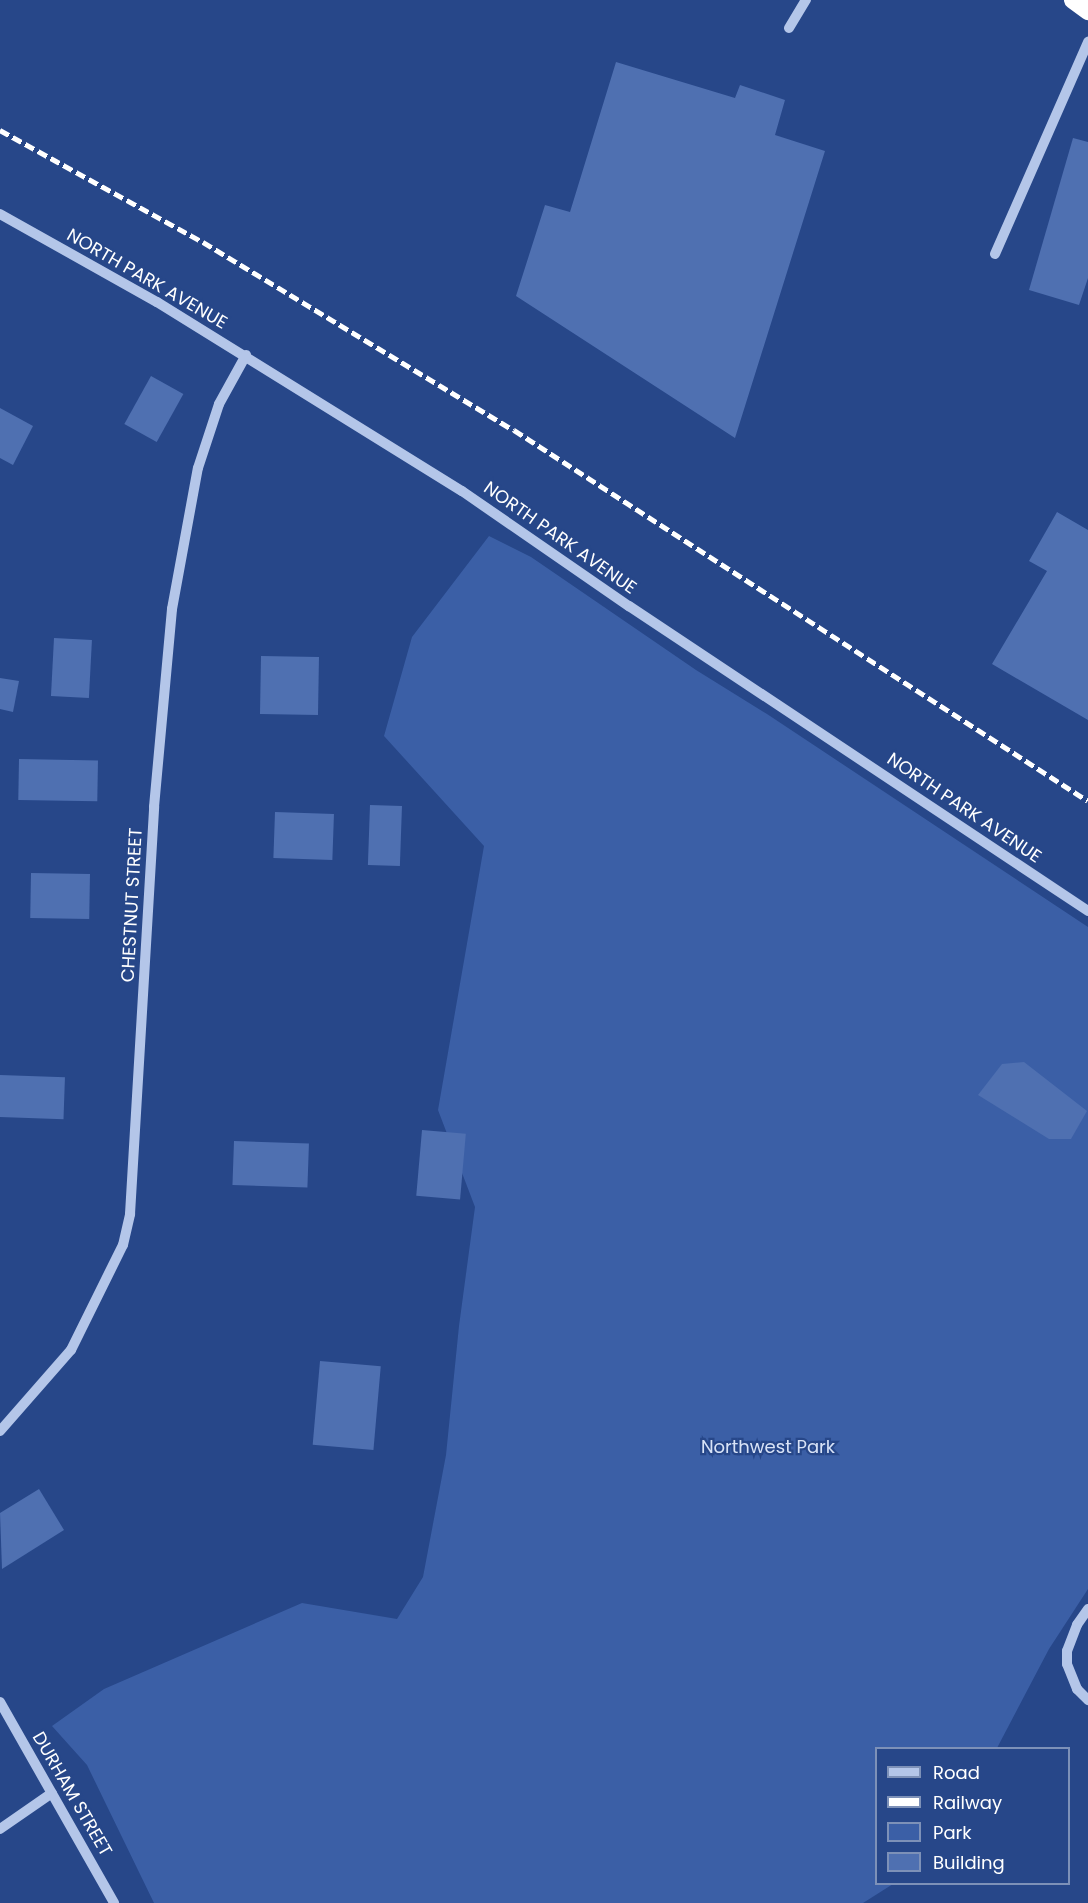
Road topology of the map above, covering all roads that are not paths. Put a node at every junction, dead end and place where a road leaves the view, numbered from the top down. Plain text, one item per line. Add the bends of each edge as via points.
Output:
1 (806, 0) edge
2 (1073, 0) edge
3 (1088, 12) edge
4 (789, 28) dead end
5 (1088, 42) edge
6 (0, 214) edge
7 (995, 254) dead end
8 (246, 355) junction
9 (1088, 910) edge
10 (0, 1431) edge
11 (1088, 1609) edge
12 (1088, 1700) edge
13 (0, 1702) edge
14 (52, 1793) junction
15 (0, 1828) edge
16 (114, 1903) edge

1 - 4 street
2 - 3 highway
5 - 7 street
6 - 8 street, NORTH PARK AVENUE
8 - 9 street, NORTH PARK AVENUE via 462,491
8 - 10 street, CHESTNUT STREET via 219,404 198,468 172,609 154,807 130,1214 123,1245 71,1350
11 - 12 street via 1067,1651 1067,1664 1077,1689
13 - 14 street, DURHAM STREET
14 - 15 street
14 - 16 street, DURHAM STREET

